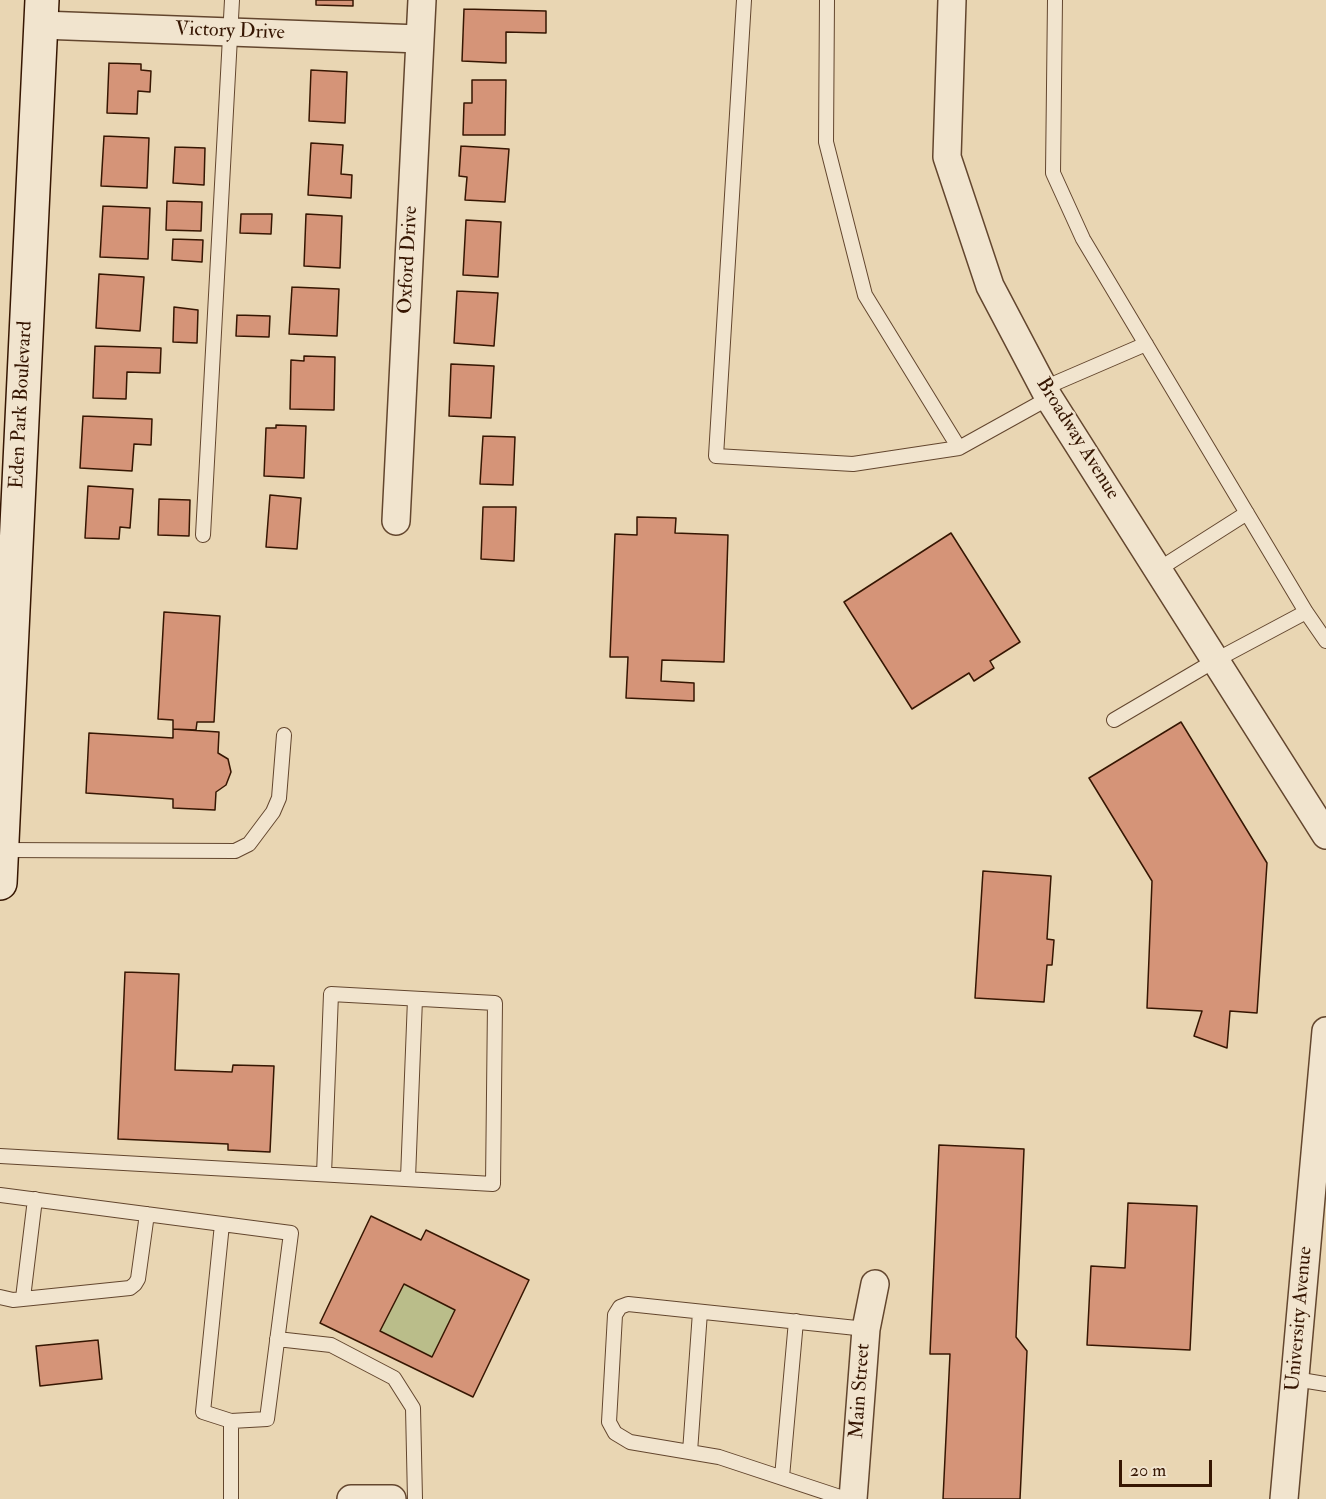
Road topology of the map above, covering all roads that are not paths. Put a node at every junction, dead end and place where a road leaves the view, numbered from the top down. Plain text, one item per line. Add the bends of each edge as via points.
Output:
1 (232, 0) edge
2 (422, 0) edge
3 (744, 0) edge
4 (827, 0) edge
5 (952, 0) edge
6 (1055, 0) edge
7 (41, 12) edge
8 (231, 32) junction
9 (420, 39) junction
10 (1146, 344) junction
11 (1047, 393) junction
12 (959, 448) junction
13 (1247, 513) junction
14 (396, 521) dead end
15 (203, 535) dead end
16 (1159, 569) junction
17 (1306, 612) junction
18 (1326, 640) edge
19 (1216, 660) junction
20 (1114, 720) dead end
21 (284, 735) dead end
22 (1326, 835) edge
23 (2, 850) edge
24 (0, 883) edge
25 (415, 999) junction
26 (1326, 1031) edge
27 (1322, 1125) edge
28 (0, 1156) edge
29 (324, 1174) junction
30 (408, 1178) junction
31 (0, 1195) edge
32 (35, 1199) junction
33 (147, 1214) junction
34 (222, 1224) junction
35 (875, 1284) dead end
36 (0, 1297) edge
37 (23, 1298) junction
38 (700, 1312) junction
39 (796, 1321) junction
40 (866, 1329) junction
41 (277, 1339) junction
42 (1295, 1379) junction
43 (1326, 1384) edge
44 (231, 1421) junction
45 (690, 1452) junction
46 (782, 1477) junction
47 (231, 1499) edge
48 (351, 1499) edge
49 (392, 1499) edge
50 (415, 1499) edge
51 (846, 1499) edge
52 (853, 1499) edge
53 (1284, 1499) edge

1 - 8 lane
2 - 9 street, Oxford Drive
3 - 12 lane via 716,456 853,464
4 - 12 lane via 826,142 865,295
5 - 11 street, Broadway Avenue via 947,157 990,286
6 - 10 lane via 1053,173 1083,239
7 - 8 street, Victory Drive
7 - 23 main road, Eden Park Boulevard
8 - 9 street, Victory Drive
8 - 15 lane
9 - 14 street, Oxford Drive
10 - 11 lane
10 - 13 lane
11 - 12 lane
11 - 16 street, Broadway Avenue
13 - 16 lane
13 - 17 lane
16 - 19 street, Broadway Avenue
17 - 18 lane
17 - 19 lane
19 - 20 lane
19 - 22 street, Broadway Avenue
21 - 23 lane via 279,798 249,844 235,851
23 - 24 main road, Eden Park Boulevard
25 - 29 lane via 331,994
25 - 30 lane
25 - 30 lane via 495,1003 493,1184
26 - 27 street, University Avenue
27 - 42 street, University Avenue
28 - 29 lane
29 - 30 lane
31 - 32 lane
32 - 33 lane
32 - 37 lane
33 - 34 lane
33 - 37 lane via 138,1279 130,1288
34 - 41 lane via 291,1233
34 - 44 lane via 203,1412
35 - 40 street, Main Street
36 - 37 lane
38 - 39 lane
38 - 45 lane
38 - 45 lane via 628,1304 615,1315 609,1422 615,1433 630,1442
39 - 40 lane
39 - 46 lane
40 - 52 street, Main Street
41 - 44 lane via 267,1419
41 - 50 lane via 331,1345 394,1378 413,1408
42 - 43 lane
42 - 53 street, University Avenue
44 - 47 lane
45 - 46 lane via 719,1456
46 - 51 lane
48 - 49 street

